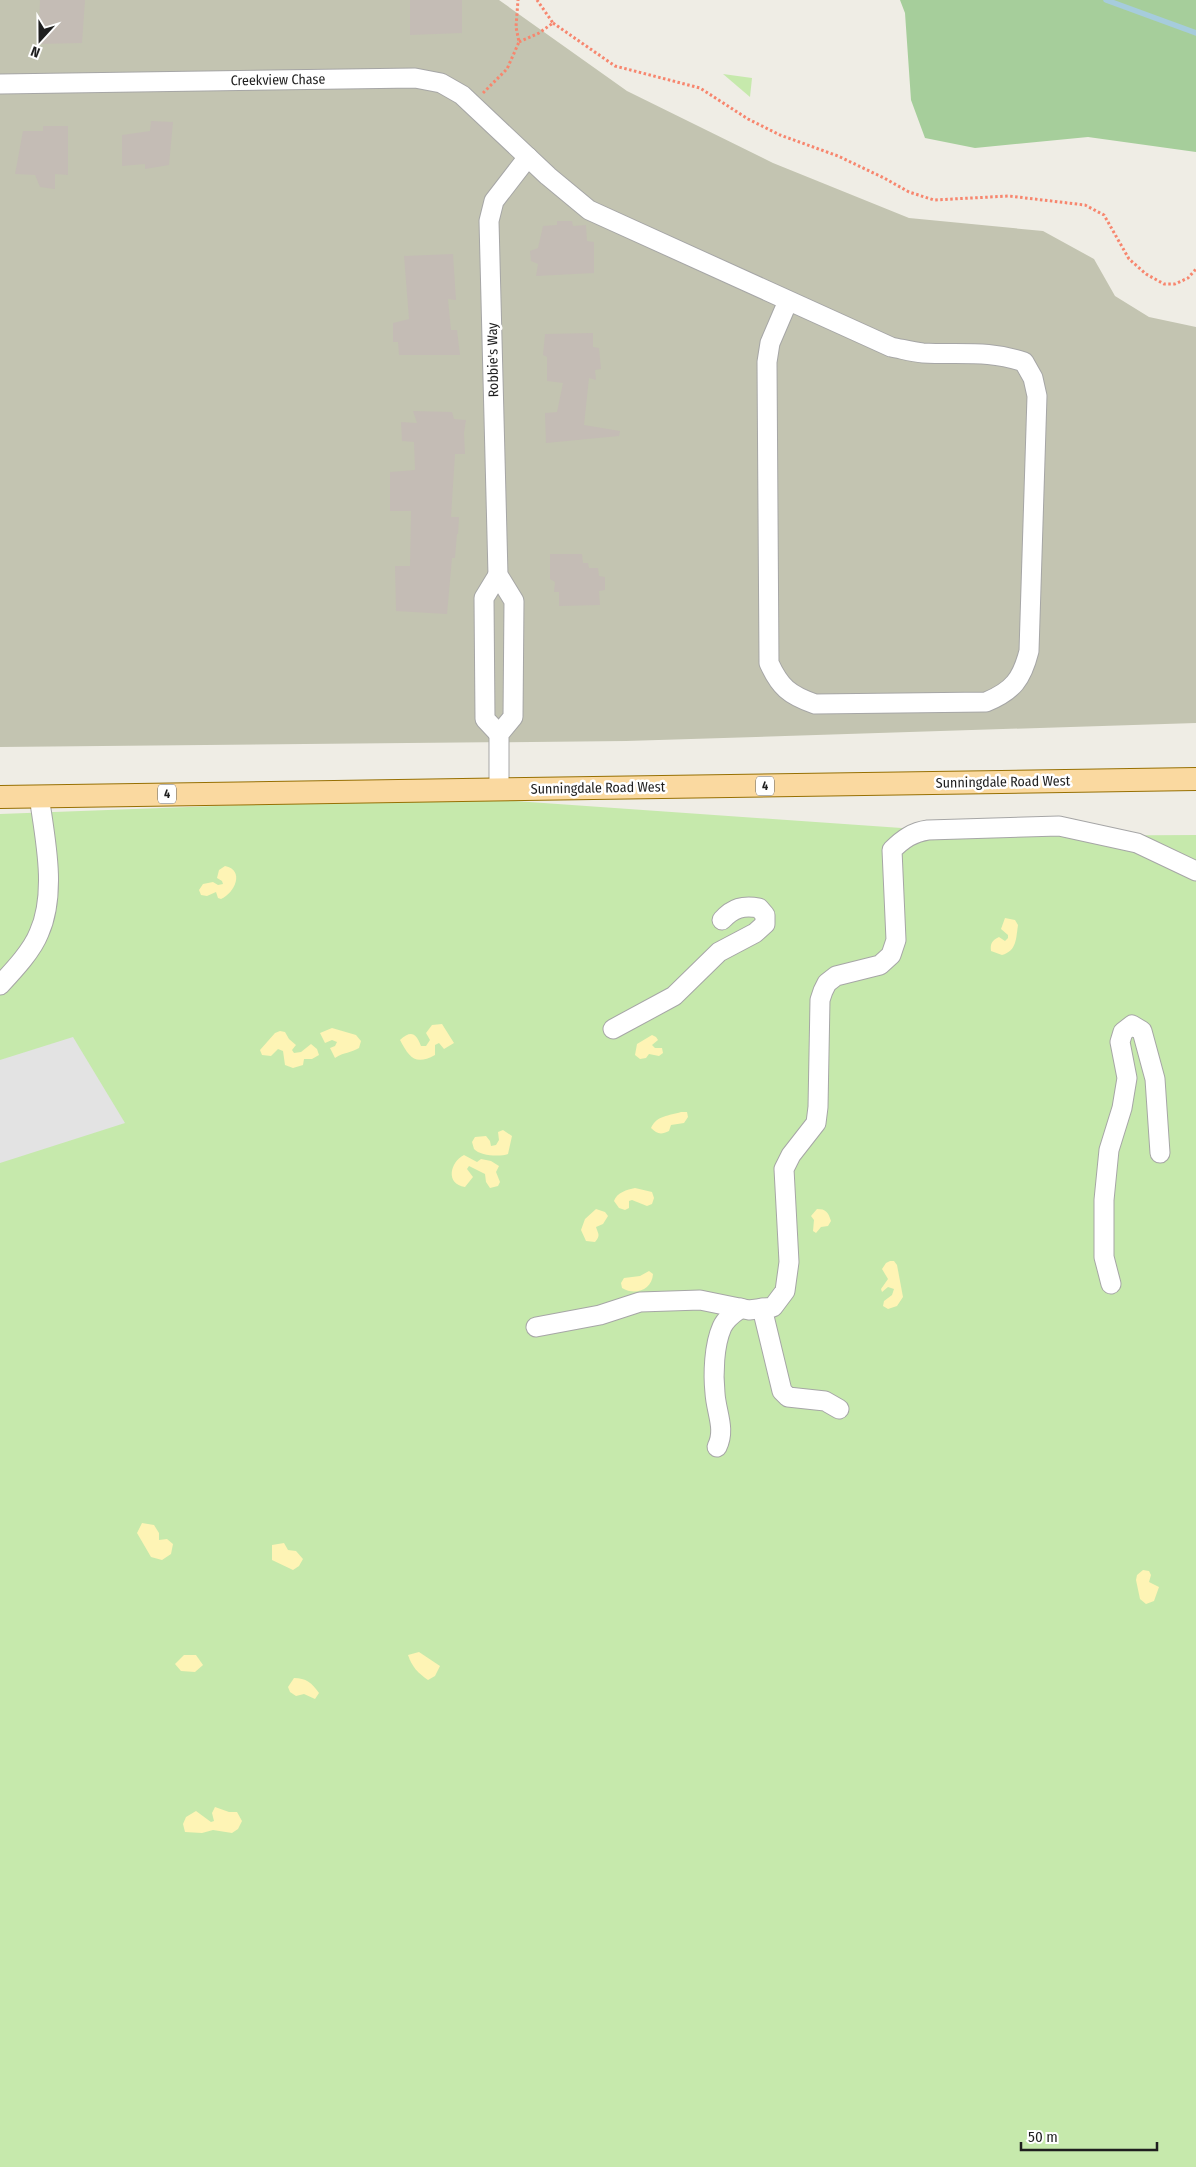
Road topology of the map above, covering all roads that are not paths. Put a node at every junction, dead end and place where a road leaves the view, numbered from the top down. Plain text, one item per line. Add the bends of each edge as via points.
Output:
1 (0, 84) edge
2 (528, 157) junction
3 (788, 301) junction
4 (498, 575) junction
5 (499, 734) junction
6 (1196, 779) edge
7 (499, 790) junction
8 (39, 796) junction
9 (0, 797) edge
10 (1196, 872) edge
11 (722, 920) dead end
12 (0, 985) edge
13 (613, 1029) dead end
14 (1160, 1153) dead end
15 (1111, 1284) dead end
16 (741, 1308) junction
17 (762, 1308) junction
18 (536, 1327) dead end
19 (839, 1409) dead end
20 (717, 1447) dead end

1 - 2 street, Creekview Chase via 415,78 441,83 462,95
2 - 3 street, Creekview Chase via 589,210
2 - 4 street, Robbie's Way via 494,202 490,221
3 - 3 street, Creekview Chase via 891,347 922,353 989,353 1024,362 1033,378 1037,396 1029,652 1025,669 1016,684 1002,696 986,702 815,704 798,698 776,678 769,663 767,362 770,342
4 - 5 street via 484,598 484,626 485,719
4 - 5 street via 514,601 513,717
5 - 7 street
6 - 7 main road, Sunningdale Road West / 4
7 - 8 main road, Sunningdale Road West / 4
8 - 9 main road, Sunningdale Road West / 4
8 - 12 street via 49,894 39,933
10 - 17 street via 1137,843 1060,826 918,831 892,850 896,940 891,955 880,965 836,976 823,991 820,1000 816,1124 790,1155 784,1169 789,1262 785,1291 772,1308
11 - 13 street via 740,907 759,908 765,915 765,924 755,933 718,952 674,996
14 - 15 street via 1155,1079 1142,1031 1132,1025 1123,1032 1120,1042 1127,1078 1109,1150 1104,1200 1104,1257
16 - 17 street
16 - 18 street via 700,1300 640,1302 600,1315
16 - 20 street via 722,1326 719,1339 715,1393 721,1439
17 - 19 street via 782,1391 788,1398 825,1401

